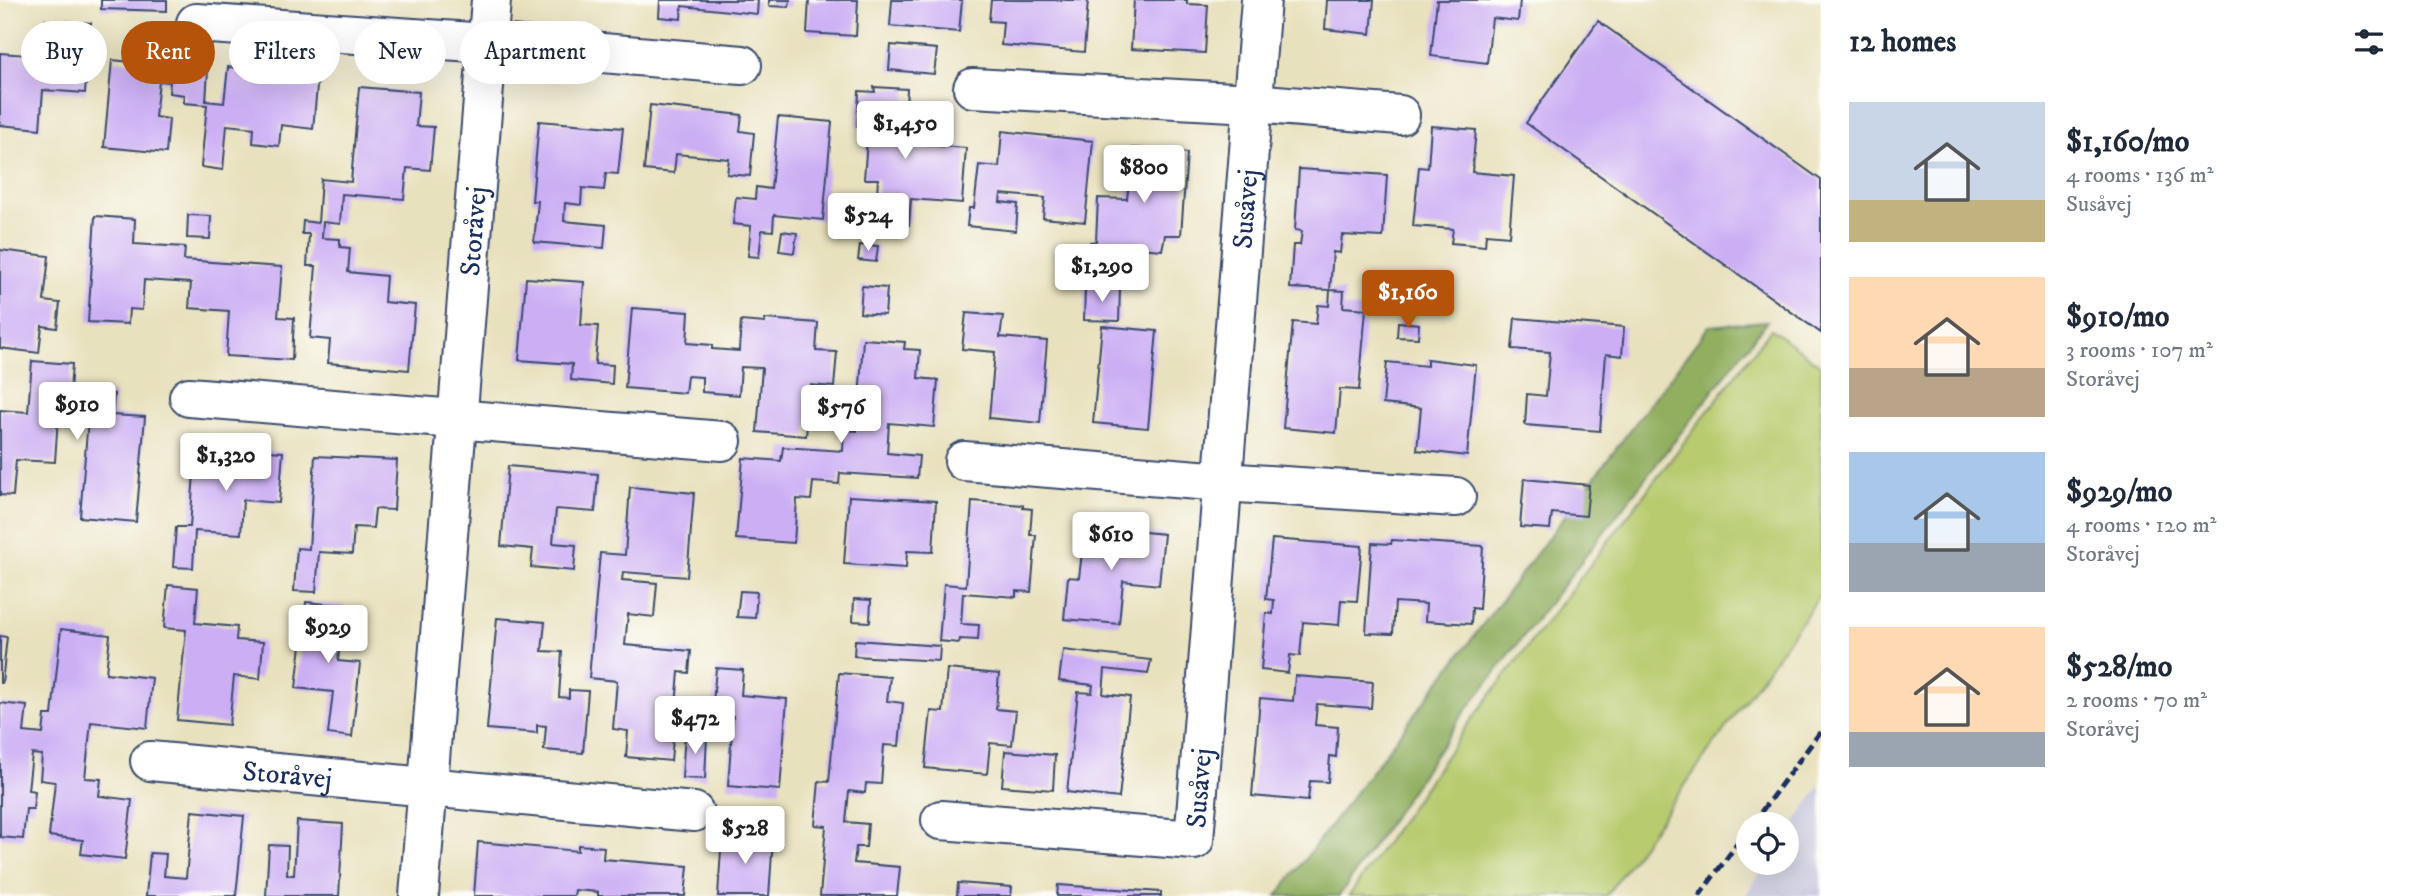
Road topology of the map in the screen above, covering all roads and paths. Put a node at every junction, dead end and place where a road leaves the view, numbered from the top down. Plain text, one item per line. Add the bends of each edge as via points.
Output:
1 (491, 0) edge
2 (1261, 0) edge
3 (489, 21) edge
4 (215, 24) edge
5 (460, 41) edge
6 (610, 54) edge
7 (742, 65) dead end
8 (484, 84) edge
9 (973, 88) dead end
10 (1252, 103) junction
11 (1400, 115) dead end
12 (189, 397) dead end
13 (458, 419) junction
14 (722, 441) dead end
15 (964, 461) dead end
16 (1223, 482) junction
17 (1456, 497) dead end
18 (150, 761) dead end
19 (426, 786) junction
20 (694, 812) dead end
21 (941, 820) dead end
22 (419, 896) edge

1 - 3 street, Storåvej
2 - 10 street, Susåvej
4 - 5 street
6 - 7 street
8 - 13 street, Storåvej
9 - 10 street
10 - 11 street
10 - 16 street, Susåvej
12 - 13 street
13 - 14 street
13 - 19 street, Storåvej
15 - 16 street
16 - 17 street
16 - 21 street, Susåvej via 1194,840
18 - 19 street, Storåvej
19 - 20 street, Storåvej
19 - 22 street, Storåvej

